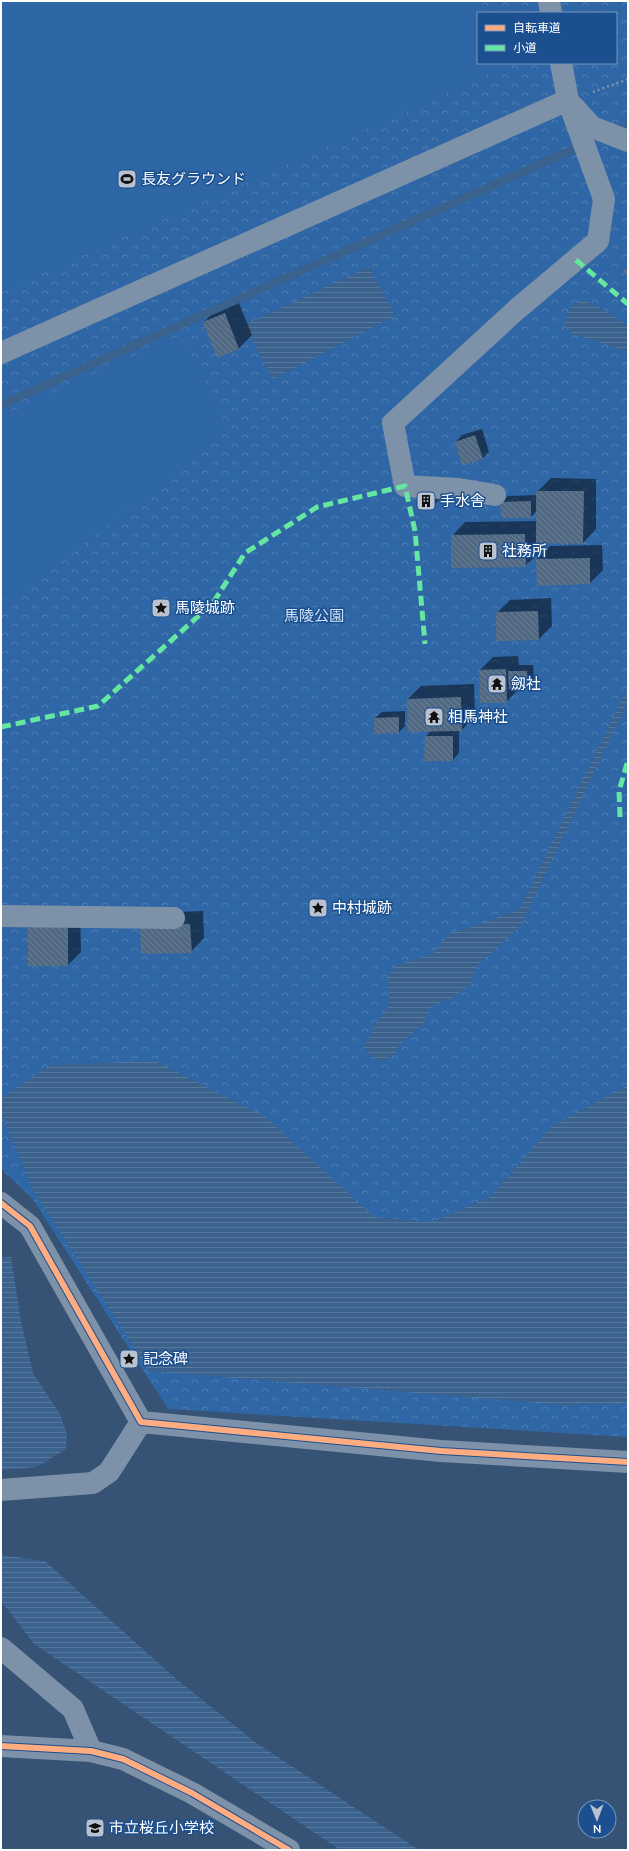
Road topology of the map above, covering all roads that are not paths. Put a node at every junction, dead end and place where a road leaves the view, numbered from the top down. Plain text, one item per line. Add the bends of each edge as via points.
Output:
1 (549, 1) edge
2 (551, 12) edge
3 (561, 64) edge
4 (568, 100) junction
5 (628, 142) edge
6 (1, 353) edge
7 (495, 495) dead end
8 (1, 916) edge
9 (174, 918) dead end
10 (1, 1203) edge
11 (141, 1422) junction
12 (628, 1462) edge
13 (1, 1490) edge
14 (1, 1648) edge
15 (1, 1746) edge
16 (91, 1751) junction
17 (289, 1850) edge

1 - 2 street
3 - 4 street
4 - 5 street via 592,126
4 - 6 street
4 - 7 street via 604,199 598,241 516,310 393,423 405,486 459,489
8 - 9 street
10 - 11 street via 30,1226
11 - 12 street via 440,1451
11 - 13 street via 109,1472 93,1483
14 - 16 street via 72,1709
15 - 16 street
16 - 17 street via 122,1759 185,1790

